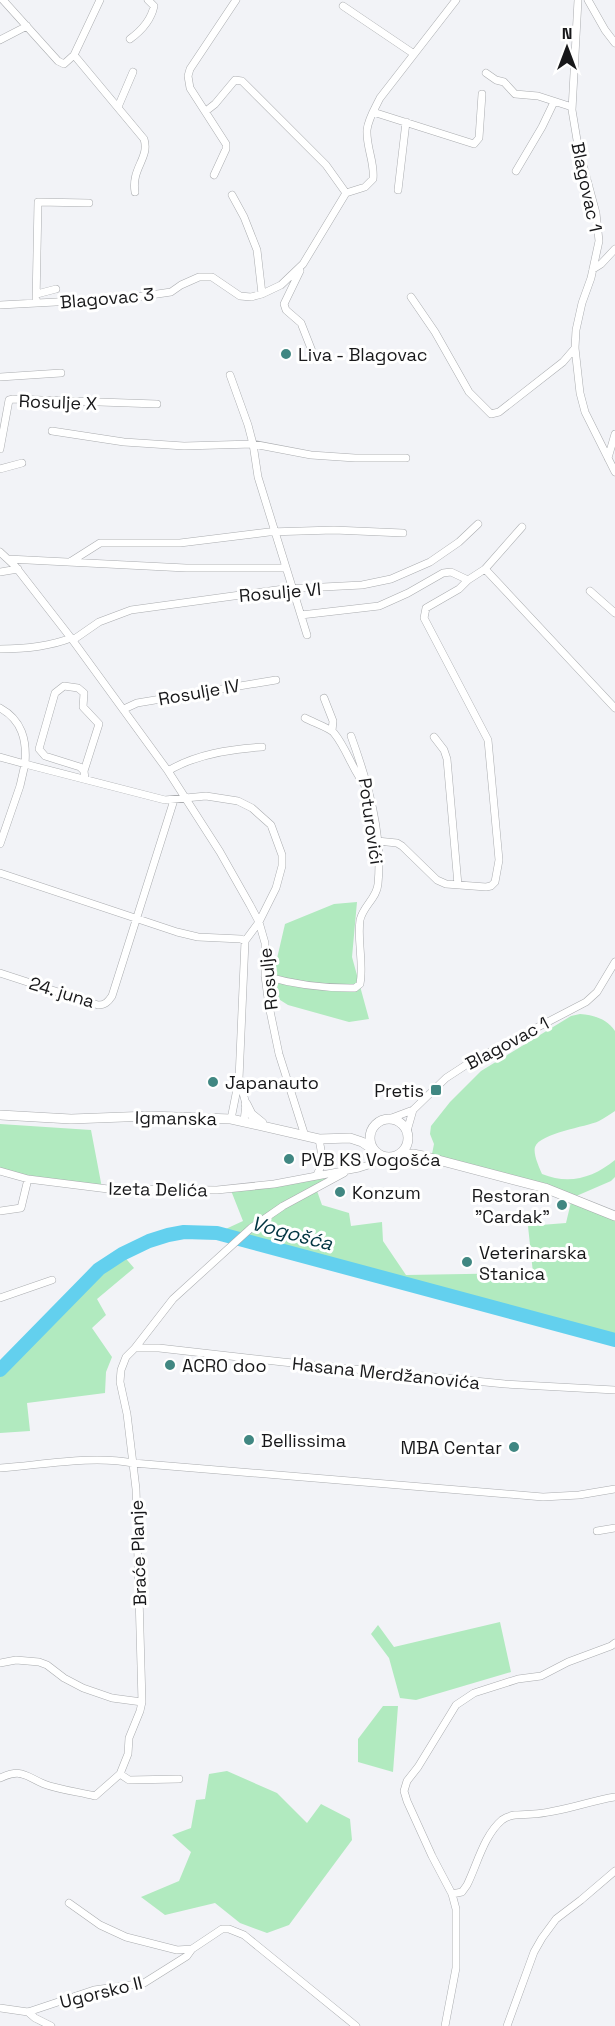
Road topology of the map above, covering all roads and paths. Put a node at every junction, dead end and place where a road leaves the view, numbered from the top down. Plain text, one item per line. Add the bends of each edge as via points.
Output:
1 (100, 0) edge
2 (148, 0) edge
3 (236, 0) edge
4 (456, 0) edge
5 (578, 0) edge
6 (588, 0) edge
7 (7, 2) edge
8 (343, 6) dead end
9 (27, 26) junction
10 (130, 39) dead end
11 (0, 40) edge
12 (615, 43) edge
13 (414, 54) junction
14 (74, 55) junction
15 (133, 72) dead end
16 (486, 73) dead end
17 (482, 94) dead end
18 (554, 102) junction
19 (118, 107) junction
20 (572, 107) junction
21 (206, 111) junction
22 (373, 112) junction
23 (406, 122) junction
24 (516, 171) dead end
25 (214, 175) dead end
26 (398, 190) dead end
27 (135, 192) dead end
28 (346, 193) junction
29 (232, 195) dead end
30 (89, 203) dead end
31 (615, 249) edge
32 (303, 264) junction
33 (593, 269) junction
34 (56, 289) dead end
35 (37, 294) junction
36 (262, 294) junction
37 (411, 297) dead end
38 (36, 303) junction
39 (0, 305) edge
40 (575, 348) junction
41 (312, 351) dead end
42 (61, 373) dead end
43 (230, 375) dead end
44 (0, 377) edge
45 (157, 404) dead end
46 (51, 431) dead end
47 (615, 434) edge
48 (253, 444) junction
49 (0, 449) edge
50 (406, 458) dead end
51 (608, 458) junction
52 (22, 463) dead end
53 (0, 469) edge
54 (615, 472) edge
55 (478, 524) dead end
56 (522, 527) dead end
57 (275, 532) junction
58 (403, 532) dead end
59 (0, 552) edge
60 (8, 558) junction
61 (70, 562) junction
62 (286, 568) junction
63 (18, 569) junction
64 (485, 569) junction
65 (0, 572) edge
66 (468, 580) junction
67 (294, 588) junction
68 (590, 591) dead end
69 (615, 613) edge
70 (301, 615) junction
71 (307, 634) dead end
72 (72, 639) junction
73 (0, 649) edge
74 (276, 680) dead end
75 (324, 698) dead end
76 (0, 708) edge
77 (615, 708) edge
78 (123, 709) junction
79 (305, 718) dead end
80 (332, 731) junction
81 (351, 736) dead end
82 (434, 737) dead end
83 (262, 747) dead end
84 (0, 757) edge
85 (25, 764) junction
86 (84, 771) junction
87 (168, 771) junction
88 (85, 779) junction
89 (369, 791) junction
90 (185, 798) junction
91 (174, 800) junction
92 (377, 841) junction
93 (0, 844) edge
94 (0, 873) edge
95 (458, 885) junction
96 (137, 919) junction
97 (259, 922) junction
98 (245, 941) junction
99 (615, 962) edge
100 (0, 973) edge
101 (265, 976) junction
102 (239, 1079) junction
103 (246, 1104) junction
104 (413, 1110) junction
105 (0, 1115) edge
106 (231, 1119) junction
107 (389, 1119) junction
108 (244, 1121) junction
109 (264, 1125) junction
110 (374, 1126) junction
111 (305, 1136) junction
112 (408, 1136) junction
113 (350, 1138) junction
114 (319, 1139) junction
115 (376, 1152) junction
116 (396, 1156) junction
117 (423, 1156) junction
118 (370, 1164) junction
119 (349, 1170) junction
120 (0, 1171) edge
121 (317, 1175) junction
122 (28, 1179) junction
123 (0, 1211) edge
124 (615, 1216) edge
125 (52, 1280) dead end
126 (0, 1298) edge
127 (135, 1348) junction
128 (615, 1390) edge
129 (134, 1463) junction
130 (0, 1468) edge
131 (615, 1489) edge
132 (615, 1528) edge
133 (597, 1531) dead end
134 (615, 1643) edge
135 (0, 1663) edge
136 (142, 1702) junction
137 (120, 1774) junction
138 (0, 1778) edge
139 (179, 1779) dead end
140 (615, 1797) edge
141 (615, 1870) edge
142 (452, 1894) junction
143 (69, 1903) dead end
144 (192, 1949) junction
145 (0, 2008) edge
146 (28, 2012) junction
147 (51, 2026) edge
148 (356, 2026) edge
149 (445, 2026) edge
150 (507, 2026) edge

1 - 14 street
2 - 10 street via 153,11 144,28
3 - 21 street via 188,76 190,88
4 - 13 street
5 - 20 street, Blagovac 1
6 - 12 street
7 - 9 street
8 - 13 street
9 - 11 street
9 - 14 street via 62,63 66,64
13 - 22 street
14 - 19 street
15 - 19 street
16 - 18 street via 504,82 515,94
17 - 23 street via 479,138 474,144
18 - 20 street
18 - 24 street
19 - 27 street via 147,146 133,181
20 - 33 street, Blagovac 1 via 598,226
21 - 25 street via 226,144
21 - 28 street via 235,80 242,81 326,165
22 - 23 street
22 - 28 street via 367,130 373,179
23 - 26 street
28 - 32 street
29 - 36 street via 257,250
30 - 35 street via 38,202
31 - 33 street
32 - 36 street via 281,285
32 - 41 street via 284,304 301,323
33 - 40 street, Blagovac 1 via 578,321
34 - 35 street
35 - 38 street
36 - 38 street, Blagovac 3 via 240,296 212,277 200,277 171,292
37 - 40 street via 469,392 491,414 500,412
38 - 39 street, Blagovac 3
40 - 51 street, Blagovac 1 via 585,412
42 - 44 street
43 - 48 street
45 - 49 street, Rosulje X via 9,400
46 - 48 street via 184,446
47 - 51 street
48 - 50 street via 311,455
48 - 57 street via 258,477
51 - 54 street, Blagovac 1
52 - 53 street
55 - 67 street, Rosulje VI via 430,562 391,579 362,585
56 - 64 street
57 - 58 street
57 - 61 street via 180,543 100,543
57 - 62 street
59 - 60 street, Rosulje
60 - 61 street
60 - 63 street, Rosulje
61 - 62 street
62 - 67 street
63 - 65 street
63 - 72 street, Rosulje
64 - 66 street
64 - 77 street
66 - 70 street via 451,572 443,573 379,606
66 - 95 street via 424,612 490,749 499,860 496,878 491,886
67 - 70 street
67 - 72 street, Rosulje VI via 131,610 99,622
68 - 69 street
70 - 71 street
72 - 73 street via 26,649
72 - 78 street, Rosulje
74 - 78 street, Rosulje IV via 137,703
75 - 80 street via 333,721
76 - 85 street via 20,726 26,747
78 - 87 street, Rosulje
79 - 80 street
80 - 89 street
81 - 89 street, Poturovići
82 - 95 street via 447,759
83 - 87 street via 214,753
84 - 85 street
85 - 88 street
85 - 93 street
86 - 86 street via 45,756 39,749 55,693 64,686 84,693 83,706 99,724
86 - 88 street
87 - 90 street, Rosulje
88 - 91 street
89 - 92 street, Poturovići
90 - 91 street
90 - 97 street, Rosulje
90 - 97 street via 206,796 238,801 271,825 282,866
91 - 96 street
92 - 95 street via 397,843 437,880
92 - 101 street, Poturovići via 378,885 360,924 360,984 355,988 320,987
94 - 96 street
96 - 98 street via 198,937
96 - 100 street, 24. juna via 112,996 104,1005
97 - 98 street
97 - 101 street, Rosulje via 265,943
98 - 102 street
99 - 104 street, Blagovac 1 via 597,992 586,1002 469,1063 446,1078
101 - 111 street, Rosulje via 279,1054
102 - 103 street
102 - 106 street
103 - 108 street
103 - 109 main road
104 - 107 street
104 - 112 street, Blagovac 1
105 - 106 main road, Igmanska
106 - 108 main road, Igmanska
107 - 110 main road
107 - 112 main road via 400,1123
108 - 109 main road, Igmanska
109 - 111 main road, Igmanska
110 - 113 main road, Igmanska
110 - 115 main road via 370,1139
111 - 114 main road, Igmanska
112 - 116 main road via 407,1146
112 - 117 main road
113 - 114 main road, Igmanska
113 - 115 main road, Igmanska
114 - 121 street via 323,1161
115 - 116 main road
115 - 118 street
116 - 117 main road
116 - 118 street, Izeta Delića
117 - 124 main road via 545,1188
118 - 119 street, Izeta Delića
119 - 121 street, Izeta Delića
119 - 127 street via 251,1228 173,1299
120 - 122 street, Izeta Delića
121 - 122 street, Izeta Delića via 217,1190 122,1190
122 - 123 street via 21,1208
125 - 126 street
127 - 128 street, Hasana Merdžanovića via 505,1384
127 - 129 street via 126,1357 120,1382
129 - 130 street via 100,1460
129 - 131 street via 543,1497
129 - 136 street, Braće Planje
132 - 133 street
134 - 142 street via 542,1676 474,1693 456,1704 447,1717 404,1791
135 - 136 street via 39,1662 83,1688 111,1698
136 - 137 street, Braće Planje
137 - 138 street via 96,1796 44,1784 20,1773
137 - 139 street via 129,1780
140 - 142 street via 503,1820 492,1832 467,1885 462,1892
141 - 150 street via 556,1919 542,1938
142 - 149 street via 456,1909 456,1968
143 - 144 street via 100,1925 126,1937 177,1950
144 - 146 street, Ugorsko II via 144,1983 94,1990
144 - 148 street, Ugorsko II via 222,1929 244,1935
145 - 146 street, Ugorsko II
146 - 147 street

